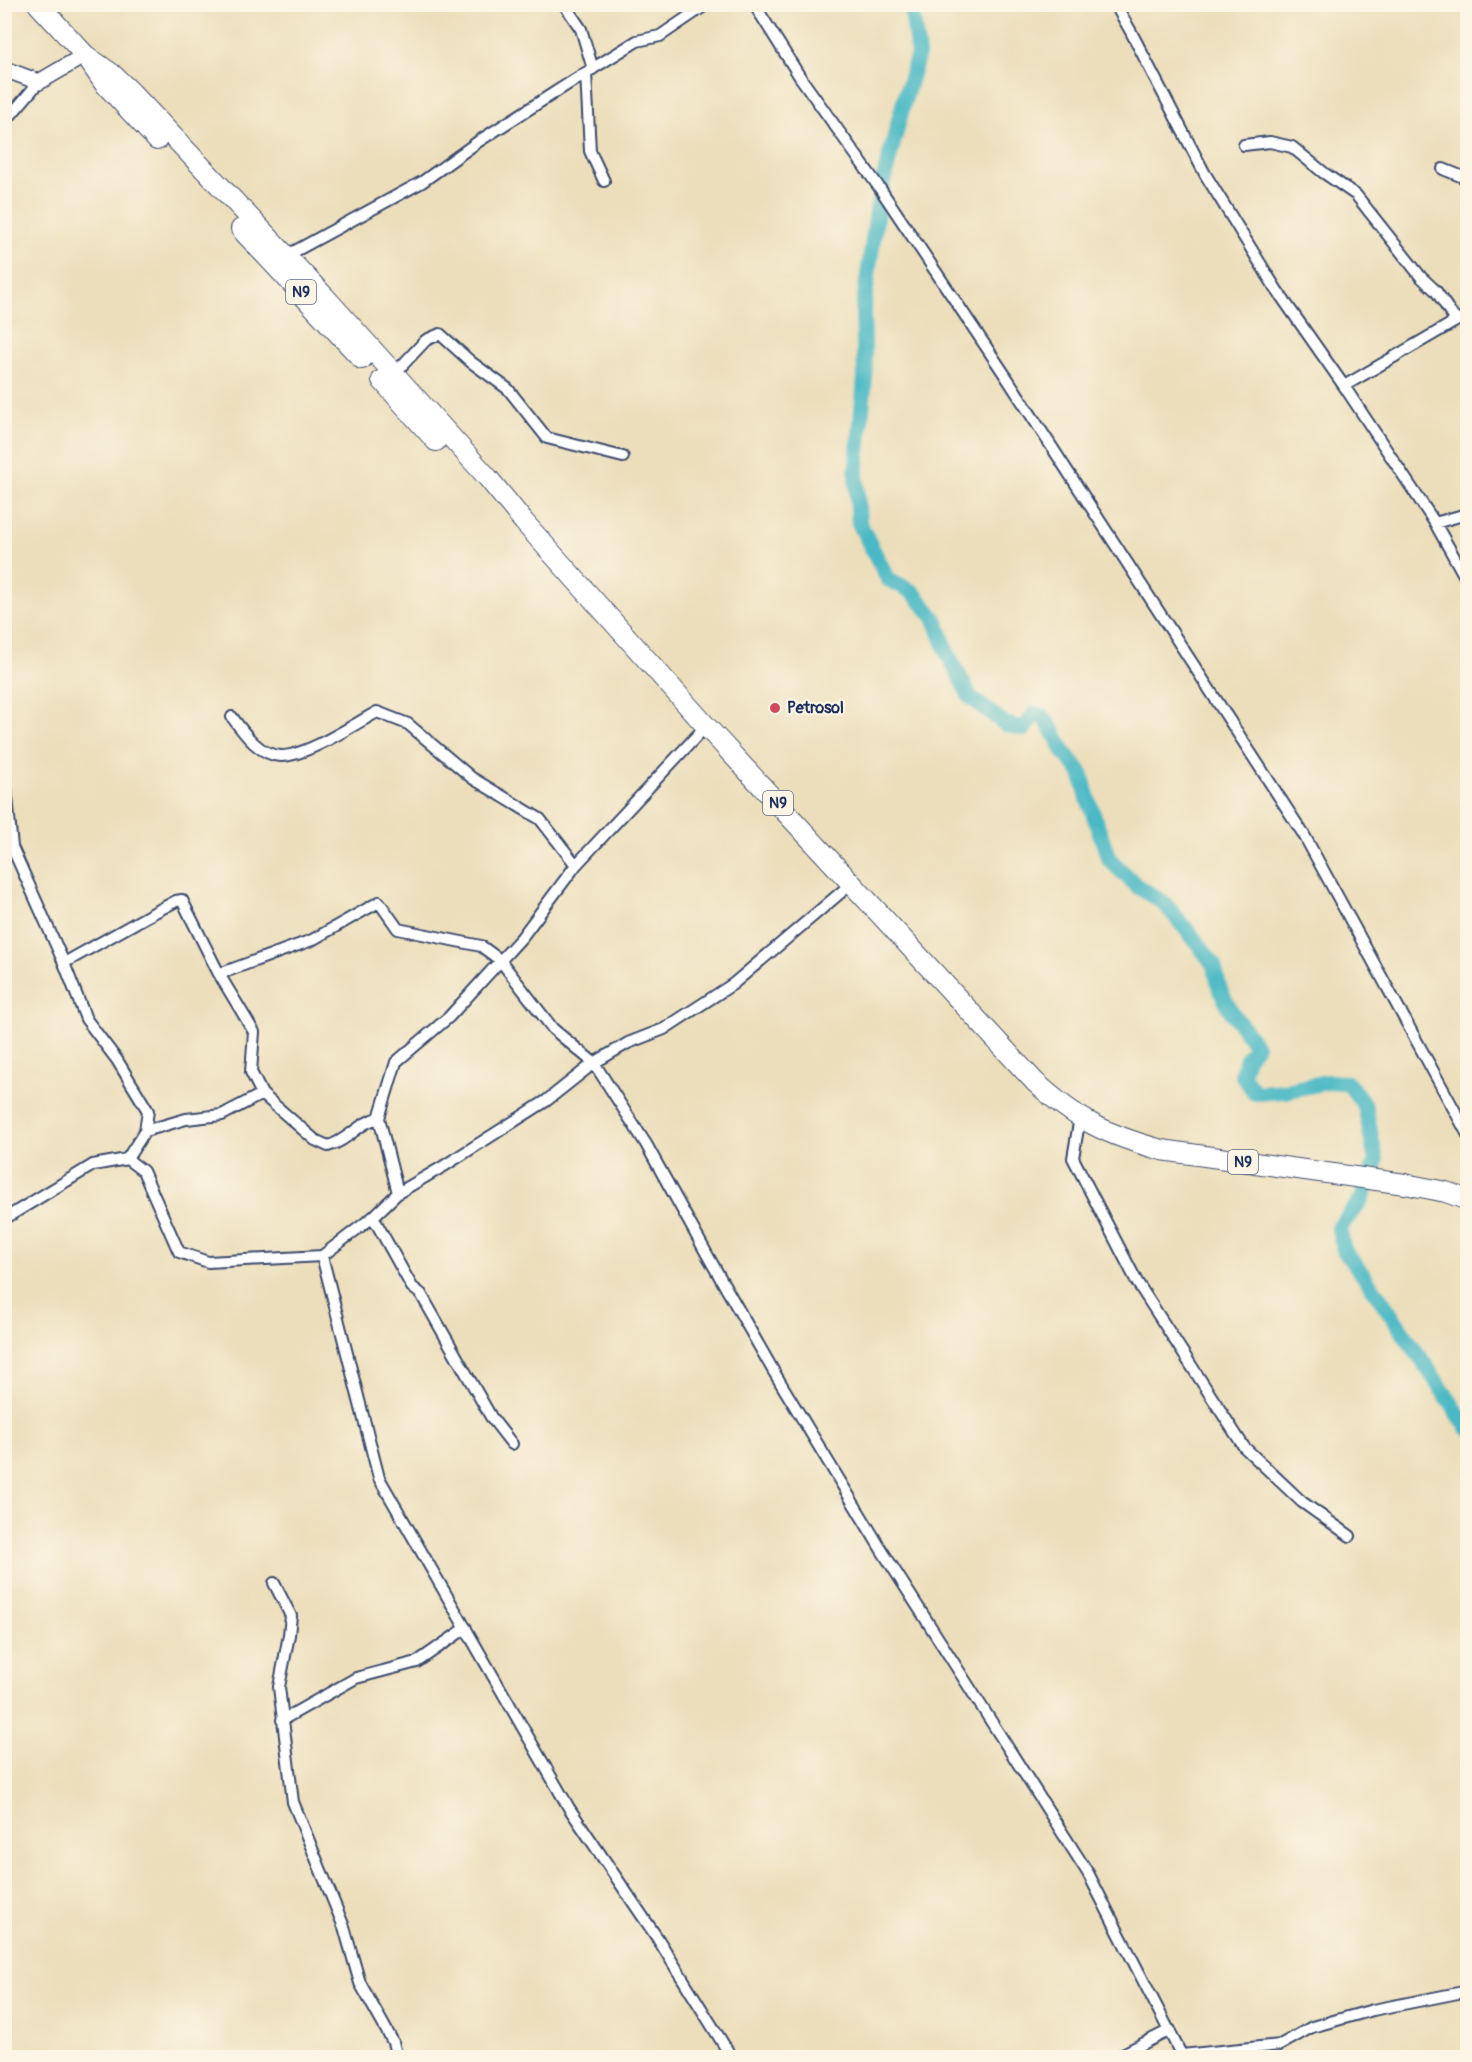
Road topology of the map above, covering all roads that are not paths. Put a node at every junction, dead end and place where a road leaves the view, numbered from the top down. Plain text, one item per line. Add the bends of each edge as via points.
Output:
1 (38, 4) edge
2 (564, 4) edge
3 (707, 4) edge
4 (754, 4) edge
5 (1115, 4) edge
6 (85, 55) junction
7 (4, 69) edge
8 (589, 71) junction
9 (39, 82) junction
10 (4, 123) edge
11 (1244, 145) dead end
12 (1443, 169) dead end
13 (1467, 179) edge
14 (604, 181) dead end
15 (286, 256) junction
16 (1467, 314) edge
17 (1456, 321) junction
18 (394, 374) junction
19 (1344, 386) junction
20 (623, 457) dead end
21 (1467, 511) edge
22 (524, 522) junction
23 (1435, 523) junction
24 (1467, 582) edge
25 (232, 717) dead end
26 (706, 726) junction
27 (4, 767) edge
28 (576, 865) junction
29 (852, 883) junction
30 (500, 960) junction
31 (64, 963) junction
32 (219, 974) junction
33 (594, 1063) junction
34 (262, 1094) junction
35 (1080, 1117) junction
36 (379, 1118) junction
37 (145, 1131) junction
38 (1467, 1135) edge
39 (127, 1159) junction
40 (398, 1193) junction
41 (1467, 1200) edge
42 (373, 1217) junction
43 (4, 1219) edge
44 (322, 1256) junction
45 (512, 1444) dead end
46 (1350, 1536) dead end
47 (274, 1583) dead end
48 (466, 1629) junction
49 (282, 1720) junction
50 (1467, 1990) edge
51 (1170, 2030) junction
52 (1182, 2056) edge
53 (397, 2058) edge
54 (732, 2058) edge
55 (1115, 2058) edge

1 - 6 highway, N9
2 - 8 street via 581,29
3 - 8 street via 660,36 637,41
4 - 38 street via 998,366 1304,835
5 - 19 street via 1205,174 1276,289
6 - 9 street
6 - 15 highway, N9 via 131,92
6 - 22 highway, N9 via 123,104 477,485
7 - 9 street
8 - 14 street via 590,151
8 - 15 street via 423,182
9 - 10 street
11 - 17 street via 1270,142 1292,147 1356,195
12 - 13 street
15 - 18 highway, N9
16 - 17 street
17 - 19 street
18 - 20 street via 426,340 440,334 508,390 548,438
18 - 22 highway, N9
19 - 23 street
21 - 23 street
22 - 26 highway, N9
23 - 24 street
25 - 28 street via 262,750 279,756 301,753 377,712 408,724 472,778 540,819
26 - 28 street
26 - 29 highway, N9
27 - 31 street via 12,847
28 - 30 street
29 - 33 street via 734,984 664,1029 628,1043
29 - 35 highway, N9 via 1035,1082
30 - 32 street via 481,946 398,929 379,902 312,940
30 - 33 street via 553,1029
30 - 36 street via 449,1017 396,1062
31 - 32 street via 182,900
31 - 37 street via 86,1019 148,1111
32 - 34 street via 254,1032 251,1072
33 - 40 street via 546,1101
33 - 51 street via 646,1143 774,1372 881,1549 1088,1873
34 - 36 street via 315,1140 328,1146 369,1120
34 - 37 street via 222,1115 186,1119
35 - 41 highway, N9 via 1123,1139 1162,1150 1405,1184
35 - 46 street via 1073,1158 1137,1282 1244,1447 1302,1502
36 - 40 street
37 - 39 street
39 - 43 street via 93,1165
39 - 44 street via 143,1171 179,1252 208,1262
40 - 42 street
42 - 44 street
42 - 45 street via 491,1417
44 - 48 street via 379,1478
47 - 49 street via 291,1616 279,1687
48 - 49 street via 417,1662 356,1678
48 - 54 street via 569,1808
49 - 53 street via 293,1802 344,1927 360,1983 393,2042
50 - 52 street via 1312,2027 1280,2045
51 - 52 street
51 - 55 street

